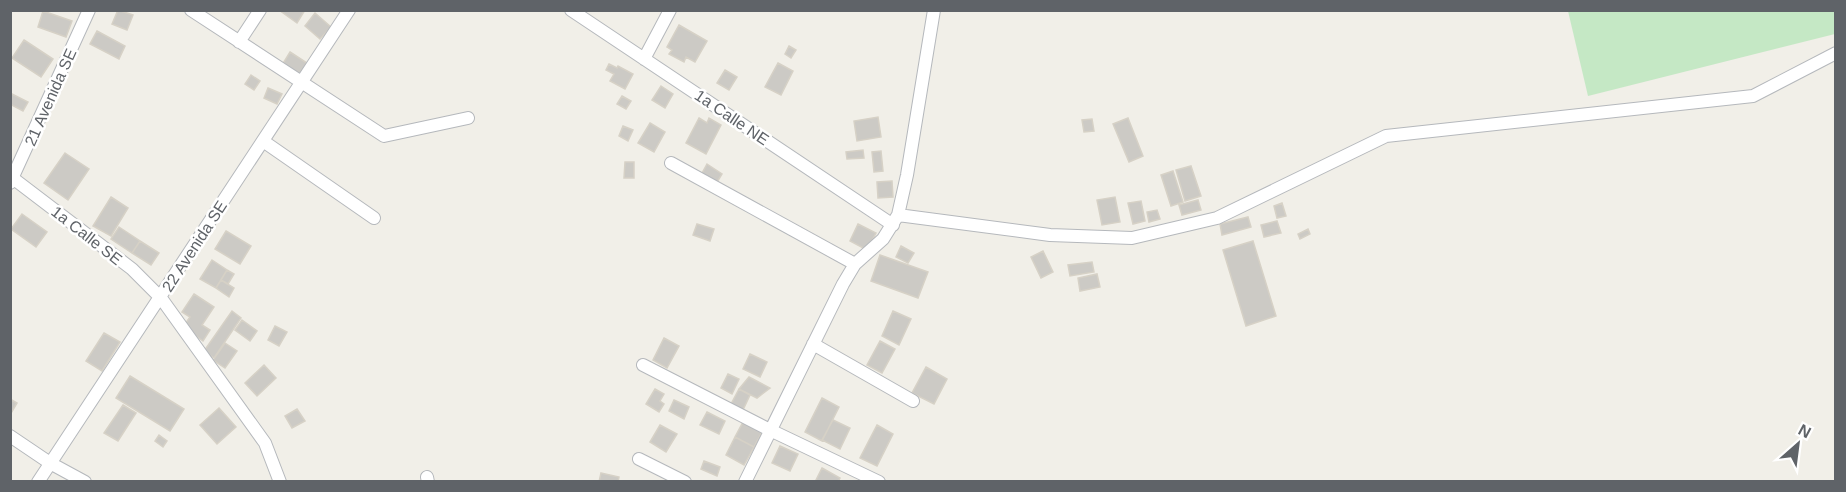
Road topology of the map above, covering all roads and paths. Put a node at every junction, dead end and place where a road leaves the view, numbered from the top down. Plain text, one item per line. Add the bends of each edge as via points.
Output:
1 (89, 10) edge
2 (191, 10) edge
3 (260, 10) edge
4 (349, 10) edge
5 (571, 10) edge
6 (670, 10) edge
7 (934, 10) edge
8 (239, 42) junction
9 (1836, 53) edge
10 (644, 59) junction
11 (301, 82) junction
12 (468, 118) dead end
13 (263, 141) junction
14 (671, 164) dead end
15 (12, 179) edge
16 (374, 218) dead end
17 (895, 220) junction
18 (855, 264) junction
19 (161, 298) junction
20 (813, 344) junction
21 (643, 364) dead end
22 (913, 401) dead end
23 (770, 430) junction
24 (10, 436) edge
25 (639, 459) dead end
26 (50, 462) junction
27 (38, 482) edge
28 (86, 482) edge
29 (280, 482) edge
30 (685, 482) edge
31 (745, 482) edge
32 (879, 482) edge

1 - 15 street, 21 Avenida SE
2 - 8 street
3 - 8 street
4 - 11 street, 22 Avenida SE
5 - 10 street, 1a Calle NE
6 - 10 street
7 - 17 street via 907,175
8 - 11 street
9 - 17 street via 1753,96 1386,136 1217,218 1132,238 1050,235
10 - 17 street, 1a Calle NE
11 - 12 street via 384,136
11 - 13 street, 22 Avenida SE
13 - 16 street
13 - 19 street, 22 Avenida SE
14 - 18 street
15 - 19 street, 1a Calle SE via 132,269
17 - 18 street via 883,239
18 - 20 street
19 - 26 street, 22 Avenida SE
19 - 29 street, 1a Calle SE via 265,443
20 - 22 street
20 - 23 street
21 - 23 street
23 - 31 street
23 - 32 street
24 - 26 street
25 - 30 street
26 - 27 street, 22 Avenida SE
26 - 28 street

